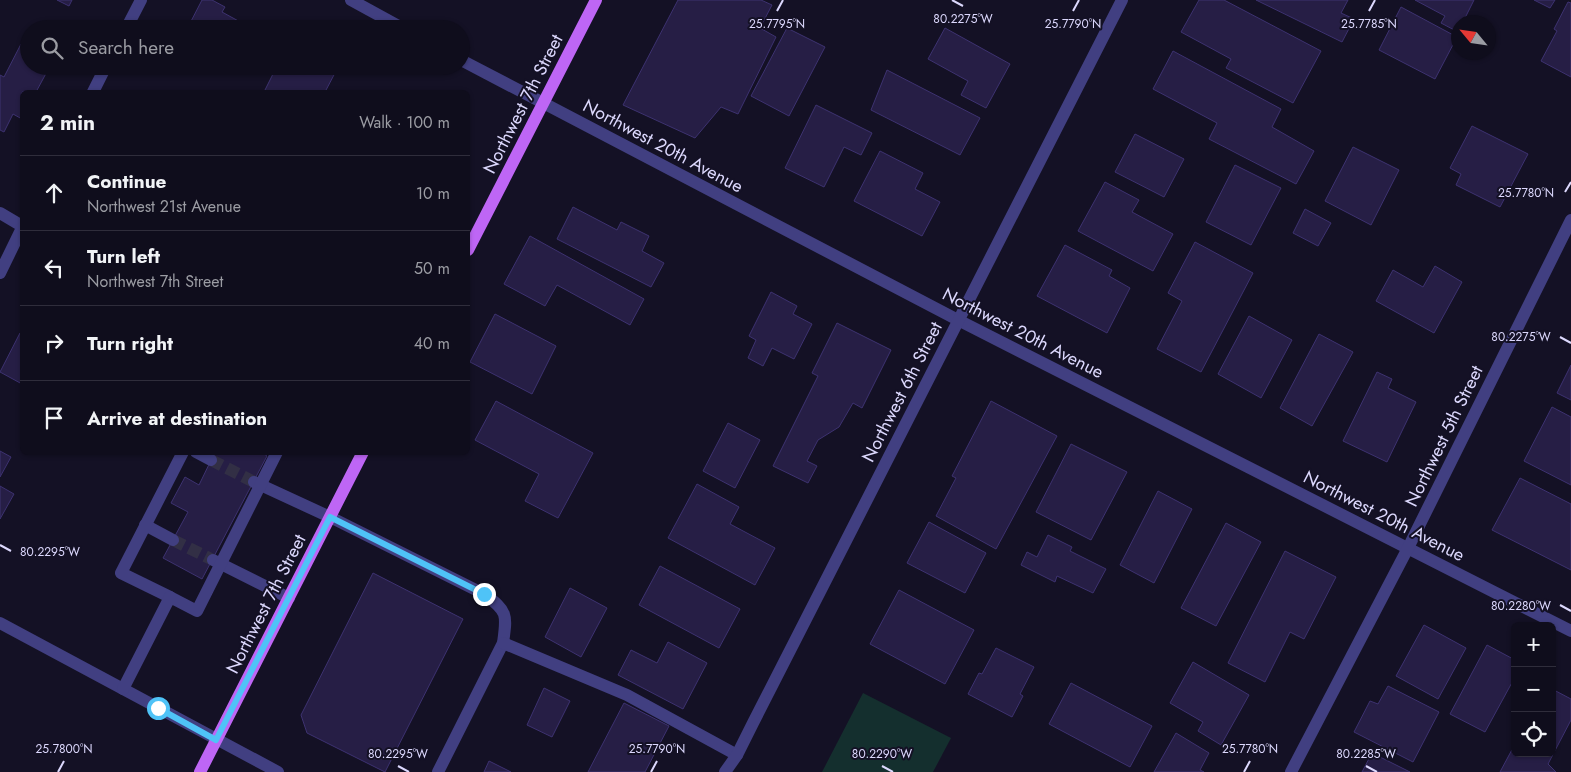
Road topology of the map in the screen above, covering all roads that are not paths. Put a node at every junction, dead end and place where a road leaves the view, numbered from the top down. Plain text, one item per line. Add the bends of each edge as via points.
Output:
1 (140, 0) edge
2 (351, 0) edge
3 (596, 0) edge
4 (1122, 0) edge
5 (130, 20) edge
6 (388, 20) edge
7 (470, 65) edge
8 (102, 75) edge
9 (94, 90) edge
10 (544, 104) junction
11 (0, 213) edge
12 (1571, 220) edge
13 (20, 226) edge
14 (20, 231) edge
15 (470, 246) edge
16 (0, 273) edge
17 (958, 320) junction
18 (181, 455) edge
19 (202, 455) edge
20 (275, 455) edge
21 (361, 455) edge
22 (211, 460) tunnel mouth
23 (257, 483) junction
24 (330, 517) junction
25 (145, 526) junction
26 (173, 540) tunnel mouth
27 (1408, 548) junction
28 (217, 562) junction
29 (170, 597) junction
30 (289, 598) junction
31 (0, 623) edge
32 (1571, 630) edge
33 (503, 643) junction
34 (123, 689) junction
35 (216, 740) junction
36 (736, 754) junction
37 (200, 772) edge
38 (278, 772) edge
39 (438, 772) edge
40 (725, 772) edge
41 (1291, 772) edge

1 - 5 street
2 - 6 street
3 - 10 main road, Northwest 7th Street
4 - 17 street, Northwest 6th Street
7 - 10 street, Northwest 20th Avenue
8 - 9 street
10 - 15 main road, Northwest 7th Street
10 - 17 street, Northwest 20th Avenue
11 - 13 street
12 - 27 street, Northwest 5th Street
14 - 16 street
17 - 27 street, Northwest 20th Avenue
17 - 36 street, Northwest 6th Street
18 - 25 street
19 - 22 street
20 - 23 street
21 - 24 main road, Northwest 7th Street
23 - 24 street
23 - 28 street
24 - 30 main road, Northwest 7th Street
24 - 33 street via 500,605 506,620
25 - 26 street
25 - 29 street via 121,573
27 - 32 street, Northwest 20th Avenue
27 - 41 street, Northwest 5th Street
28 - 29 street via 197,611
28 - 30 street
29 - 34 street
30 - 35 main road, Northwest 7th Street
31 - 34 street
33 - 36 street via 627,696
33 - 39 street
34 - 35 street
35 - 37 main road, Northwest 7th Street
35 - 38 street
36 - 40 street, Northwest 6th Street

